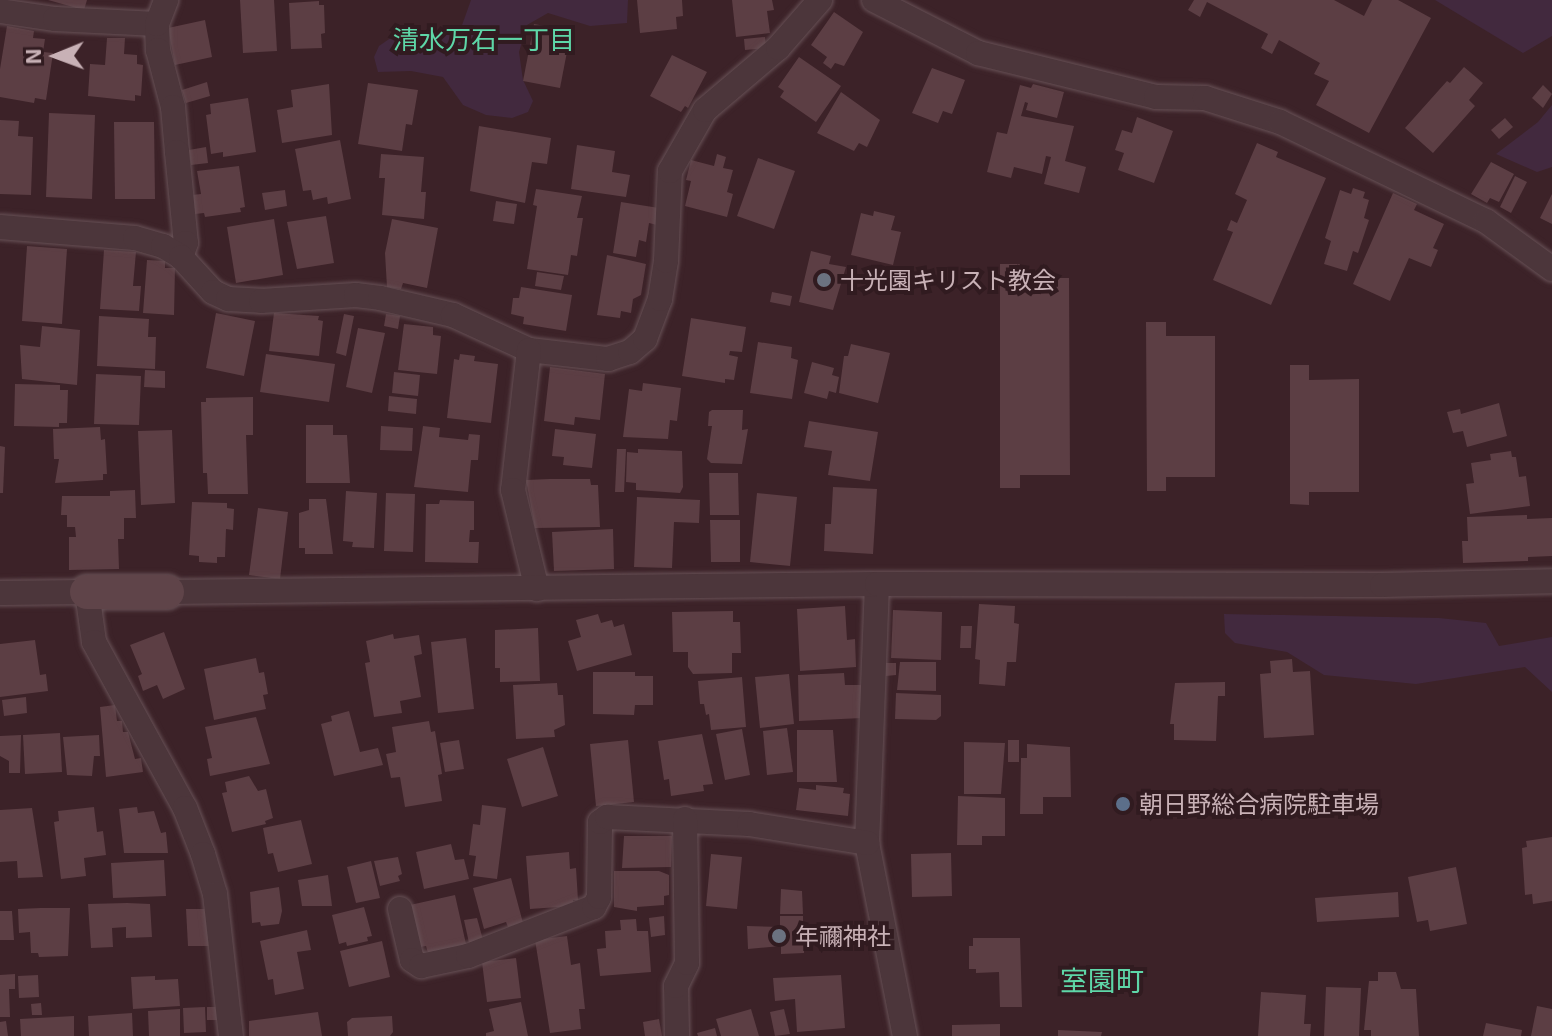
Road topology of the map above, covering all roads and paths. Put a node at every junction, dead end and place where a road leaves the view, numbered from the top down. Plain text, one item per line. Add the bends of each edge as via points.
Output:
1 (166, 0) edge
2 (820, 0) edge
3 (874, 0) edge
4 (0, 11) edge
5 (157, 24) junction
6 (0, 227) edge
7 (181, 257) junction
8 (1552, 269) edge
9 (529, 350) junction
10 (1552, 581) edge
11 (877, 584) junction
12 (537, 589) junction
13 (87, 592) junction
14 (167, 592) joint
15 (0, 593) edge
16 (685, 819) junction
17 (867, 843) junction
18 (400, 909) dead end
19 (231, 1036) edge
20 (677, 1036) edge
21 (905, 1036) edge

1 - 5 street
2 - 9 street via 778,48 705,110 670,171 666,261 660,299 645,339 630,352 608,359
3 - 8 street via 978,53 1156,97 1205,98 1280,122 1486,221
4 - 5 street
5 - 7 street via 173,107 186,243
6 - 7 street via 135,238
7 - 9 street via 213,292 228,299 380,298 453,315
9 - 12 street via 513,490
10 - 11 street
11 - 12 street
11 - 17 street
12 - 14 street
13 - 14 street
13 - 15 street
13 - 19 street via 94,642 185,808 203,854 215,894
16 - 17 street
16 - 18 street via 607,817 600,822 599,897 594,907 468,956 421,966 412,960
16 - 20 street via 687,963 676,986
17 - 21 street

